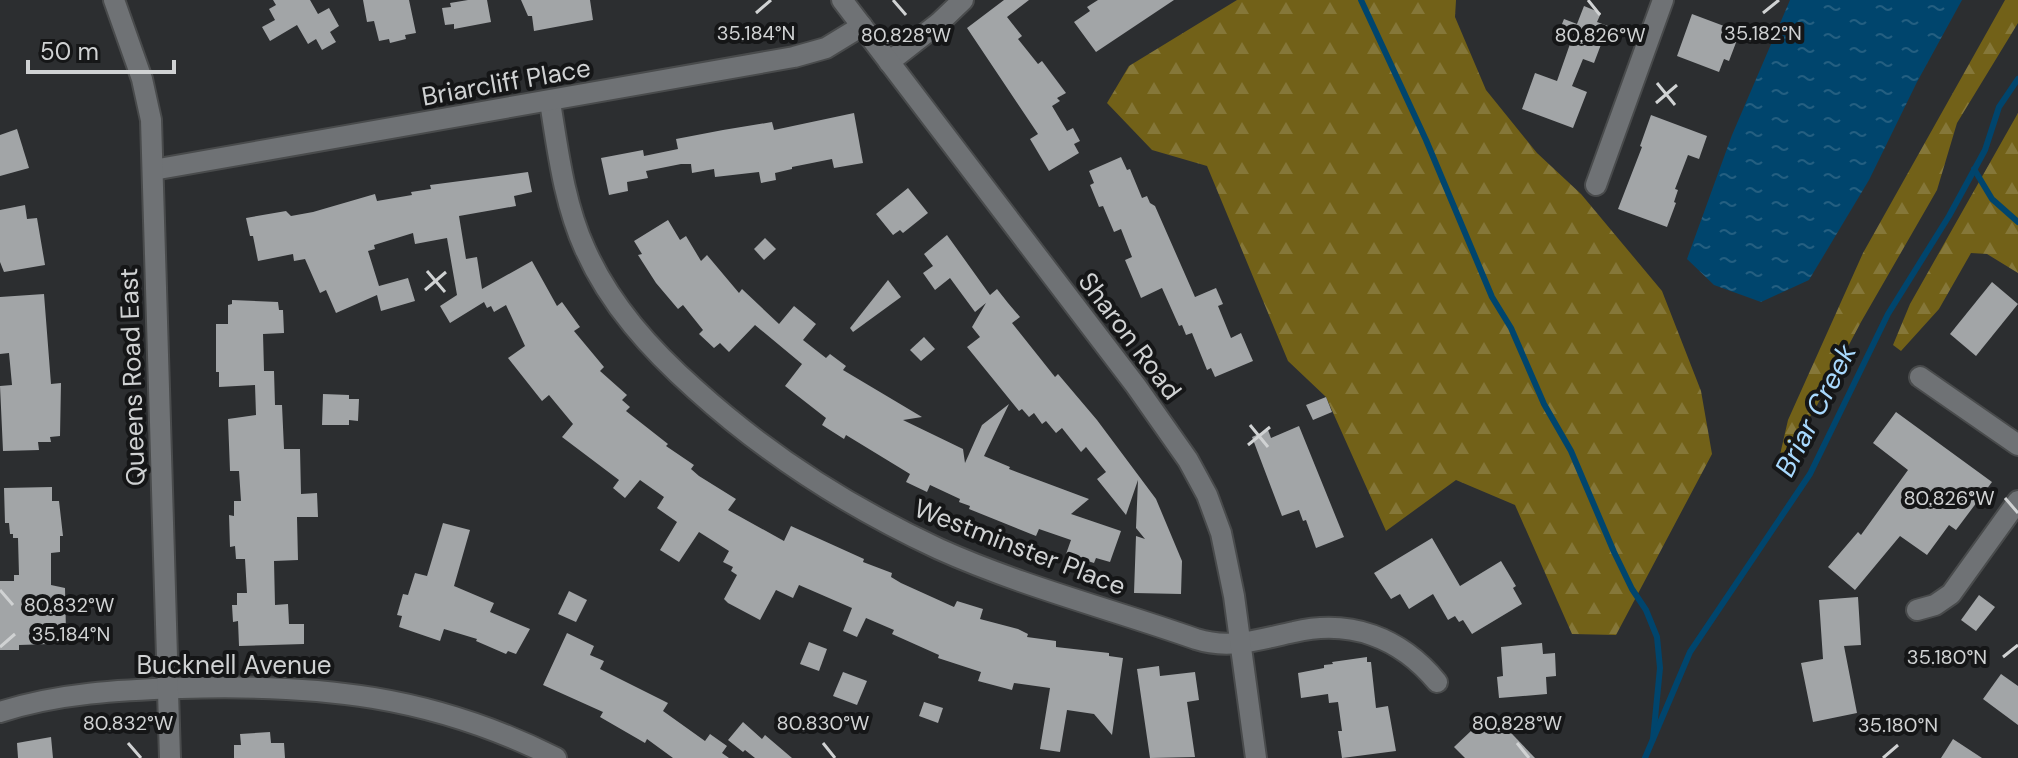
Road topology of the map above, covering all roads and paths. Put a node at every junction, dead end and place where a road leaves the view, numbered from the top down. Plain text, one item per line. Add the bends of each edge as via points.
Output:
1 (114, 0) edge
2 (842, 0) edge
3 (963, 0) edge
4 (1663, 0) edge
5 (862, 26) junction
6 (889, 62) junction
7 (550, 102) junction
8 (153, 170) junction
9 (1596, 185) dead end
10 (1920, 377) dead end
11 (2018, 445) edge
12 (2018, 501) edge
13 (1917, 610) dead end
14 (1240, 643) junction
15 (1437, 682) dead end
16 (168, 688) junction
17 (0, 712) edge
18 (170, 758) edge
19 (556, 758) edge
20 (1256, 758) edge

1 - 8 street, Queens Road East via 146,92
2 - 5 street, Sharon Road
3 - 6 street
4 - 9 street
5 - 6 street, Sharon Road
5 - 7 street, Briarcliff Place via 812,53
6 - 14 street, Sharon Road via 1188,460 1221,533
7 - 8 street, Briarcliff Place
7 - 14 street, Westminster Place via 570,206 600,278 619,309 664,360 752,438 869,513 965,560 1209,643
8 - 16 street, Queens Road East
10 - 11 street
12 - 13 street via 1959,585 1935,605
14 - 15 street, Westminster Place via 1308,629 1348,628 1404,650
14 - 20 street, Sharon Road
16 - 17 street, Bucknell Avenue via 76,694
16 - 18 street, Queens Road East
16 - 19 street, Bucknell Avenue via 293,687 380,698 472,722

